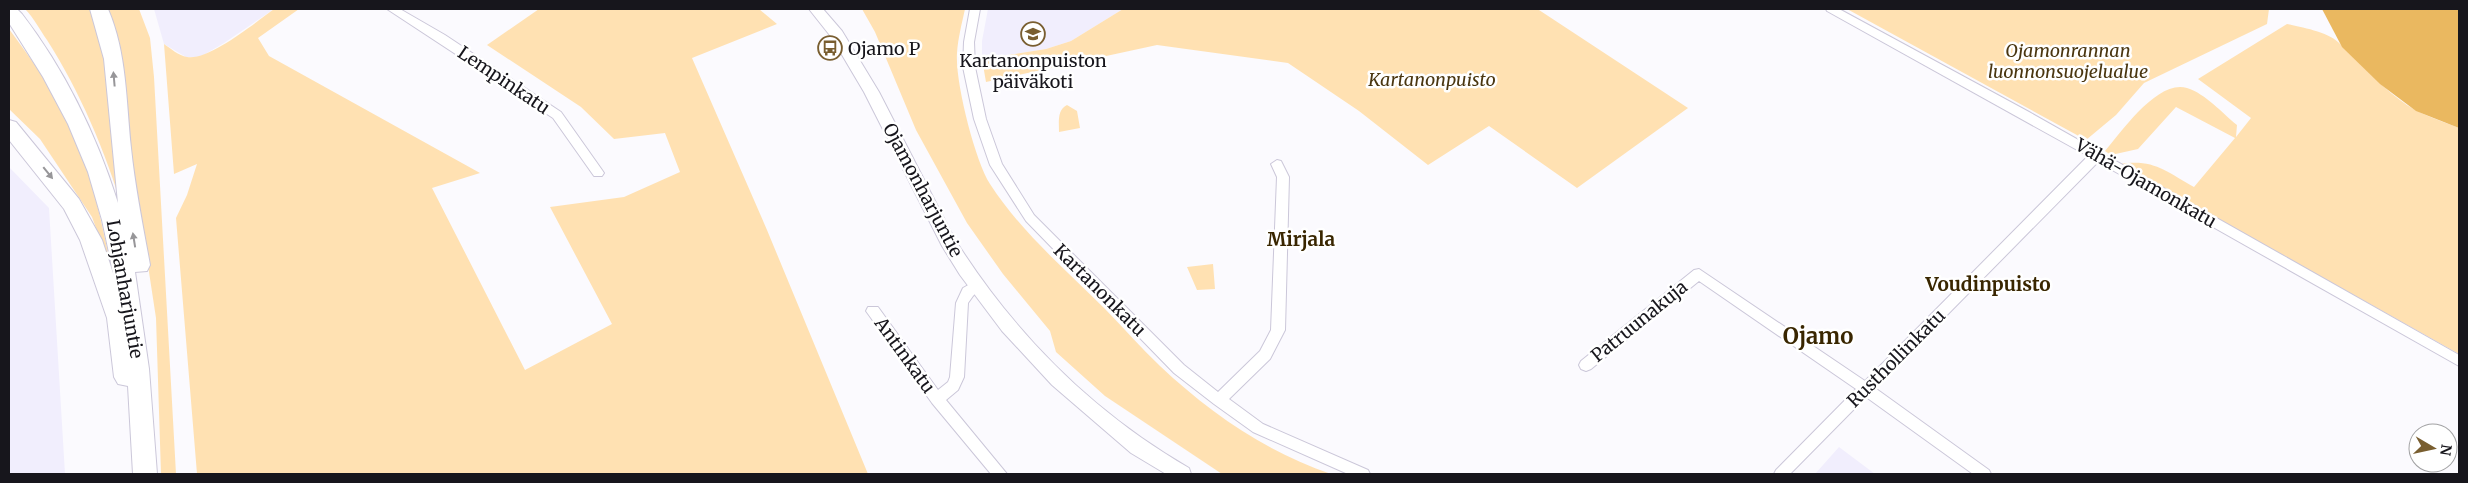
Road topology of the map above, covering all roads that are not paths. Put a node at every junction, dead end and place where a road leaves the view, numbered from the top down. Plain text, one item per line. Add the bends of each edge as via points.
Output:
1 (99, 9) edge
2 (392, 9) edge
3 (816, 9) edge
4 (975, 9) edge
5 (1831, 9) edge
6 (9, 11) edge
7 (9, 127) edge
8 (2096, 156) junction
9 (1277, 164) dead end
10 (598, 172) dead end
11 (977, 285) junction
12 (873, 311) dead end
13 (2459, 361) edge
14 (1586, 365) dead end
15 (1866, 389) junction
16 (140, 393) junction
17 (937, 399) junction
18 (1219, 400) junction
19 (145, 474) edge
20 (1000, 474) edge
21 (1182, 474) edge
22 (1363, 474) edge
23 (1781, 474) edge
24 (1984, 474) edge

16 -> 1 highway via 144,305 121,154 109,36
2 - 10 street, Lempinkatu via 557,115
3 - 11 main road, Ojamonharjuntie via 834,29 883,113 948,243
4 - 18 street, Kartanonkatu via 969,42 969,67 980,119 996,165 1012,191 1030,218 1053,243 1179,368
5 - 8 street, Vähä-Ojamonkatu
6 - 16 highway, Lohjanharjuntie via 68,102 107,195 121,247 132,310
7 -> 19 highway via 72,204 91,240 118,318
8 - 13 street, Vähä-Ojamonkatu
8 - 15 street, Rusthollinkatu
9 - 18 street via 1283,177 1278,330 1265,355
11 - 17 street, Antinkatu via 962,303 957,377
11 - 21 main road, Ojamonharjuntie via 1007,325 1081,401 1138,448
12 - 17 street, Antinkatu
14 - 15 street, Patruunakuja via 1699,274
15 - 23 street, Rusthollinkatu
15 - 24 street
16 - 19 highway, Lohjanharjuntie
17 - 20 street, Antinkatu
18 - 22 street, Kartanonkatu via 1258,428

